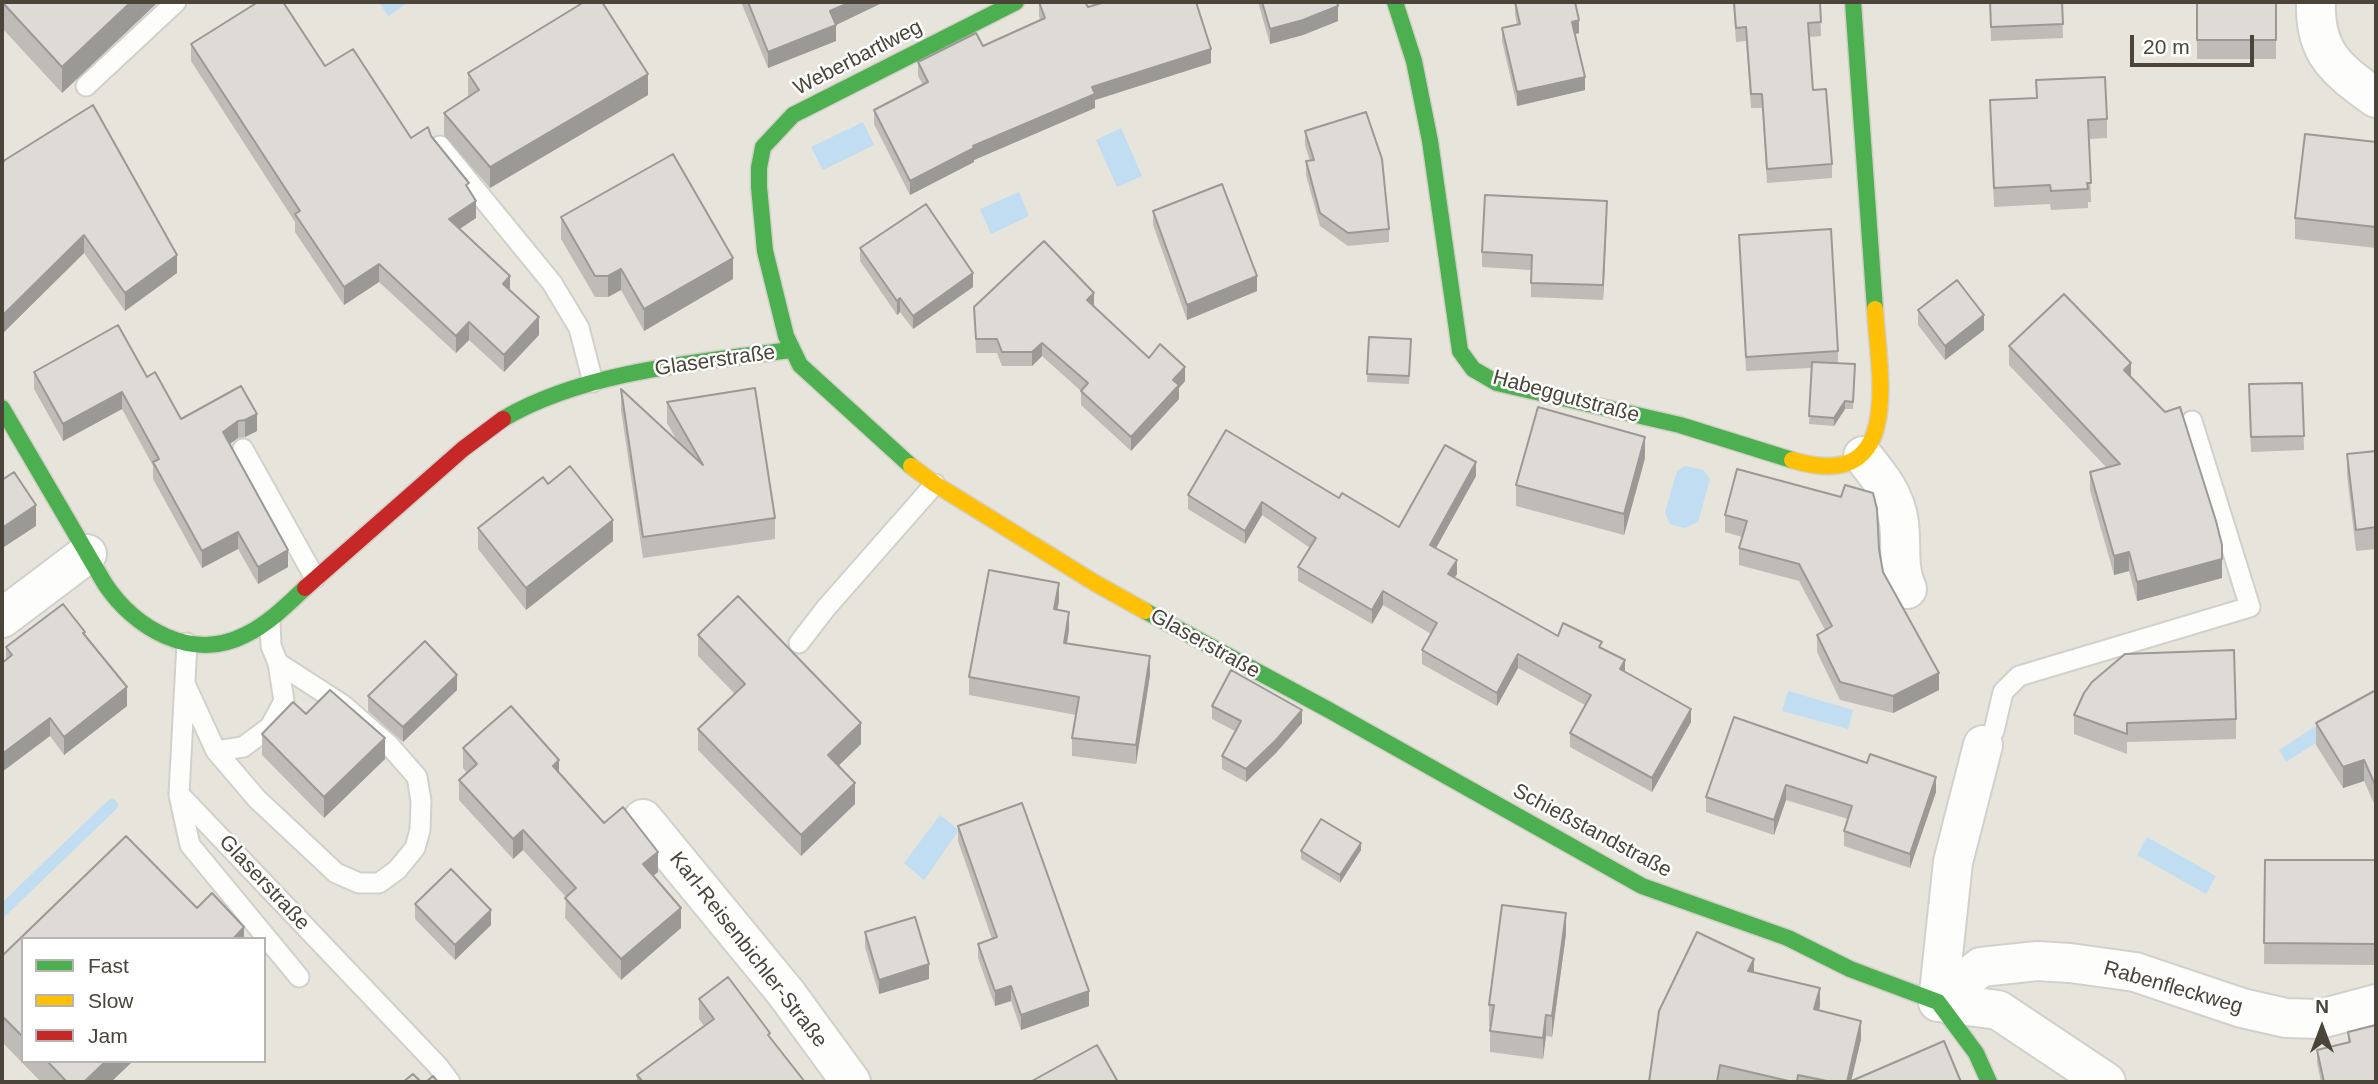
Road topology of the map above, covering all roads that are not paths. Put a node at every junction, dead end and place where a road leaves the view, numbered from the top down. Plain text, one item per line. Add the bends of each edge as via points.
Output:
1 (176, 2) edge
2 (1016, 2) edge
3 (1395, 2) edge
4 (1853, 2) edge
5 (2316, 2) edge
6 (86, 86) dead end
7 (2376, 98) edge
8 (440, 146) edge
9 (791, 350) junction
10 (593, 383) junction
11 (2, 408) edge
12 (2192, 421) dead end
13 (243, 449) dead end
14 (1863, 456) junction
15 (934, 484) junction
16 (87, 554) junction
17 (315, 578) junction
18 (1907, 589) dead end
19 (2, 618) edge
20 (270, 622) junction
21 (187, 643) junction
22 (799, 643) dead end
23 (278, 663) junction
24 (1269, 680) joint
25 (185, 684) junction
26 (1983, 745) joint
27 (216, 751) junction
28 (179, 794) junction
29 (643, 819) dead end
30 (266, 937) edge
31 (266, 937) edge
32 (299, 977) dead end
33 (1938, 1002) junction
34 (2376, 1004) edge
35 (450, 1082) edge
36 (851, 1082) edge
37 (1989, 1082) edge
38 (2106, 1082) edge

1 - 6 lane
2 - 9 street, Weberbartlweg via 793,115 763,147 761,228
3 - 14 street, Habeggutstraße via 1414,61 1430,141 1460,351 1474,369 1497,383 1680,425 1803,463 1836,466
4 - 14 street via 1881,398 1874,439
5 - 7 street via 2319,40 2336,68
8 - 10 lane via 552,283 579,328
9 - 10 street, Glaserstraße via 674,365
9 - 15 street, Glaserstraße via 800,365
10 - 17 street, Glaserstraße via 504,418
11 - 16 street, Glaserstraße
12 - 26 lane via 2250,607 2019,676 2003,692 1994,731
13 - 17 lane
14 - 18 street via 1896,506 1902,578
15 - 22 lane
15 - 24 street, Glaserstraße via 1095,583
16 - 19 street
16 - 21 street, Glaserstraße via 119,604 133,617 159,634
17 - 20 street, Glaserstraße
20 - 21 street, Glaserstraße via 232,641
20 - 23 lane via 271,646
21 - 25 lane
23 - 27 lane via 284,701 270,727 243,747
23 - 27 lane via 343,705 389,744 417,777 421,811 415,848 379,883 359,883 336,873 257,799
24 - 33 street, Schießstandstraße via 1642,886 1787,938 1850,969
25 - 27 lane
25 - 28 lane
26 - 33 street via 1951,873
28 - 30 lane via 190,845
28 - 35 lane, Glaserstraße
29 - 36 street, Karl-Reisenbichler-Straße via 786,993
31 - 32 lane
33 - 34 street, Rabenfleckweg via 1981,967 2037,961 2135,972 2286,1018 2320,1019
33 - 37 street via 1976,1053
33 - 38 street via 1998,1010

